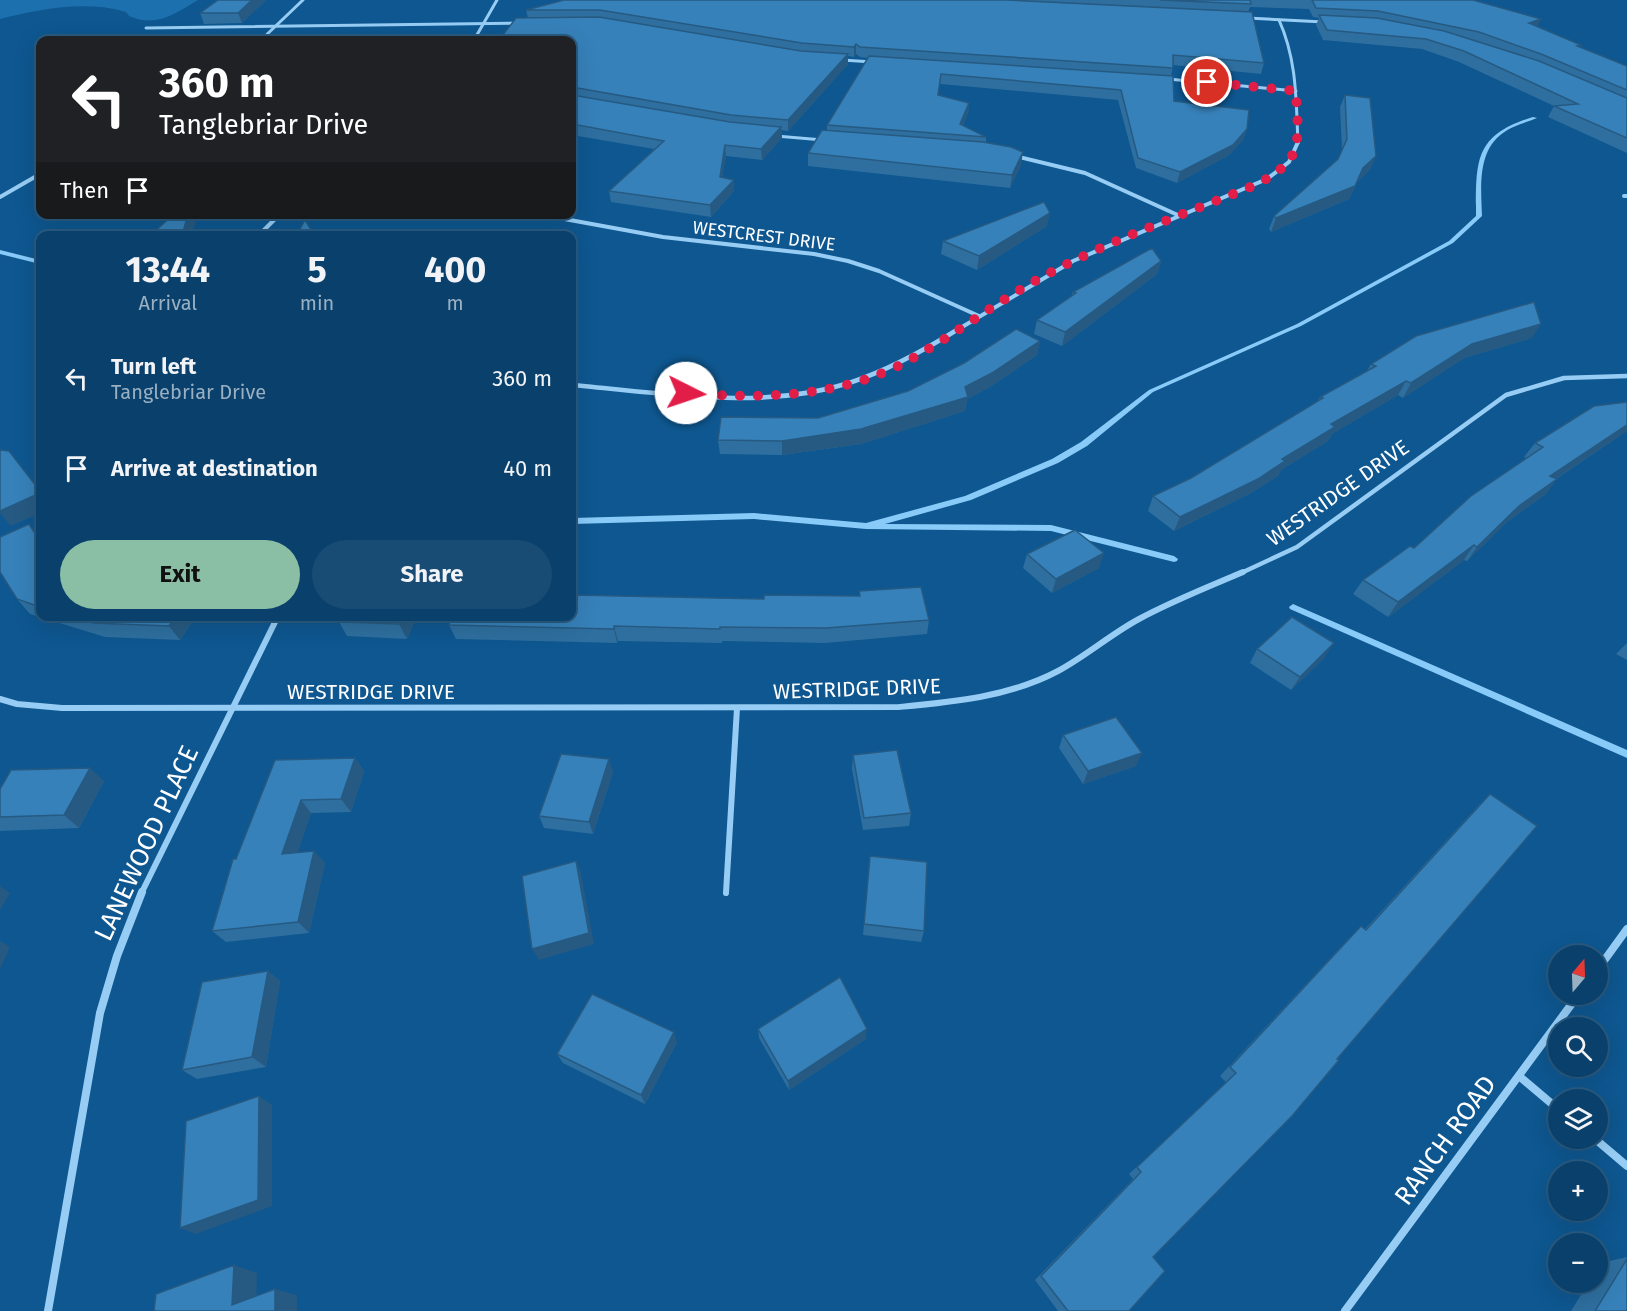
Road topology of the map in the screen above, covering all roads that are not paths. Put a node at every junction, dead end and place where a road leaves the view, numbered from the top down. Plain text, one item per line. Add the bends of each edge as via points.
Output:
1 (303, 0) edge
2 (497, 0) edge
3 (1243, 18) edge
4 (1279, 20) junction
5 (1326, 22) edge
6 (529, 23) edge
7 (483, 24) junction
8 (276, 27) junction
9 (146, 28) dead end
10 (266, 36) edge
11 (476, 36) edge
12 (838, 60) edge
13 (873, 62) edge
14 (1165, 79) edge
15 (1296, 91) junction
16 (767, 135) edge
17 (824, 141) edge
18 (1010, 155) edge
19 (36, 176) edge
20 (0, 197) edge
21 (1180, 216) junction
22 (275, 219) edge
23 (564, 219) edge
24 (263, 231) edge
25 (979, 316) junction
26 (1627, 376) edge
27 (576, 385) edge
28 (276, 621) edge
29 (0, 699) edge
30 (737, 708) junction
31 (232, 709) junction
32 (726, 893) dead end
33 (1627, 929) edge
34 (1608, 955) edge
35 (1571, 1005) edge
36 (1519, 1076) junction
37 (1548, 1101) edge
38 (1607, 1149) edge
39 (1627, 1166) edge
40 (48, 1311) edge
41 (1345, 1311) edge

1 - 8 street
2 - 7 street
3 - 4 street
4 - 5 street
4 - 15 street via 1290,44
6 - 7 street
7 - 8 street
7 - 11 street
8 - 9 street
8 - 10 street
12 - 13 street
14 - 15 street
15 - 21 street via 1298,145 1289,162 1267,179
16 - 17 street
18 - 21 street via 1086,173
19 - 20 street
21 - 25 street via 1046,274
22 - 24 street
23 - 25 street, WESTCREST DRIVE via 663,237 848,261
25 - 27 street via 892,369 817,391 751,396
26 - 30 street, WESTRIDGE DRIVE via 1564,378 1506,395 1297,547 1178,599 1137,620 1078,660 1017,687 936,705
28 - 31 street, LANEWOOD PLACE
29 - 31 street, WESTRIDGE DRIVE via 62,708
30 - 31 street, WESTRIDGE DRIVE
30 - 32 street
31 - 40 street, LANEWOOD PLACE via 133,911 117,956 100,1013
33 - 34 street
35 - 36 street, RANCH ROAD
36 - 37 street
36 - 41 street, RANCH ROAD
38 - 39 street

